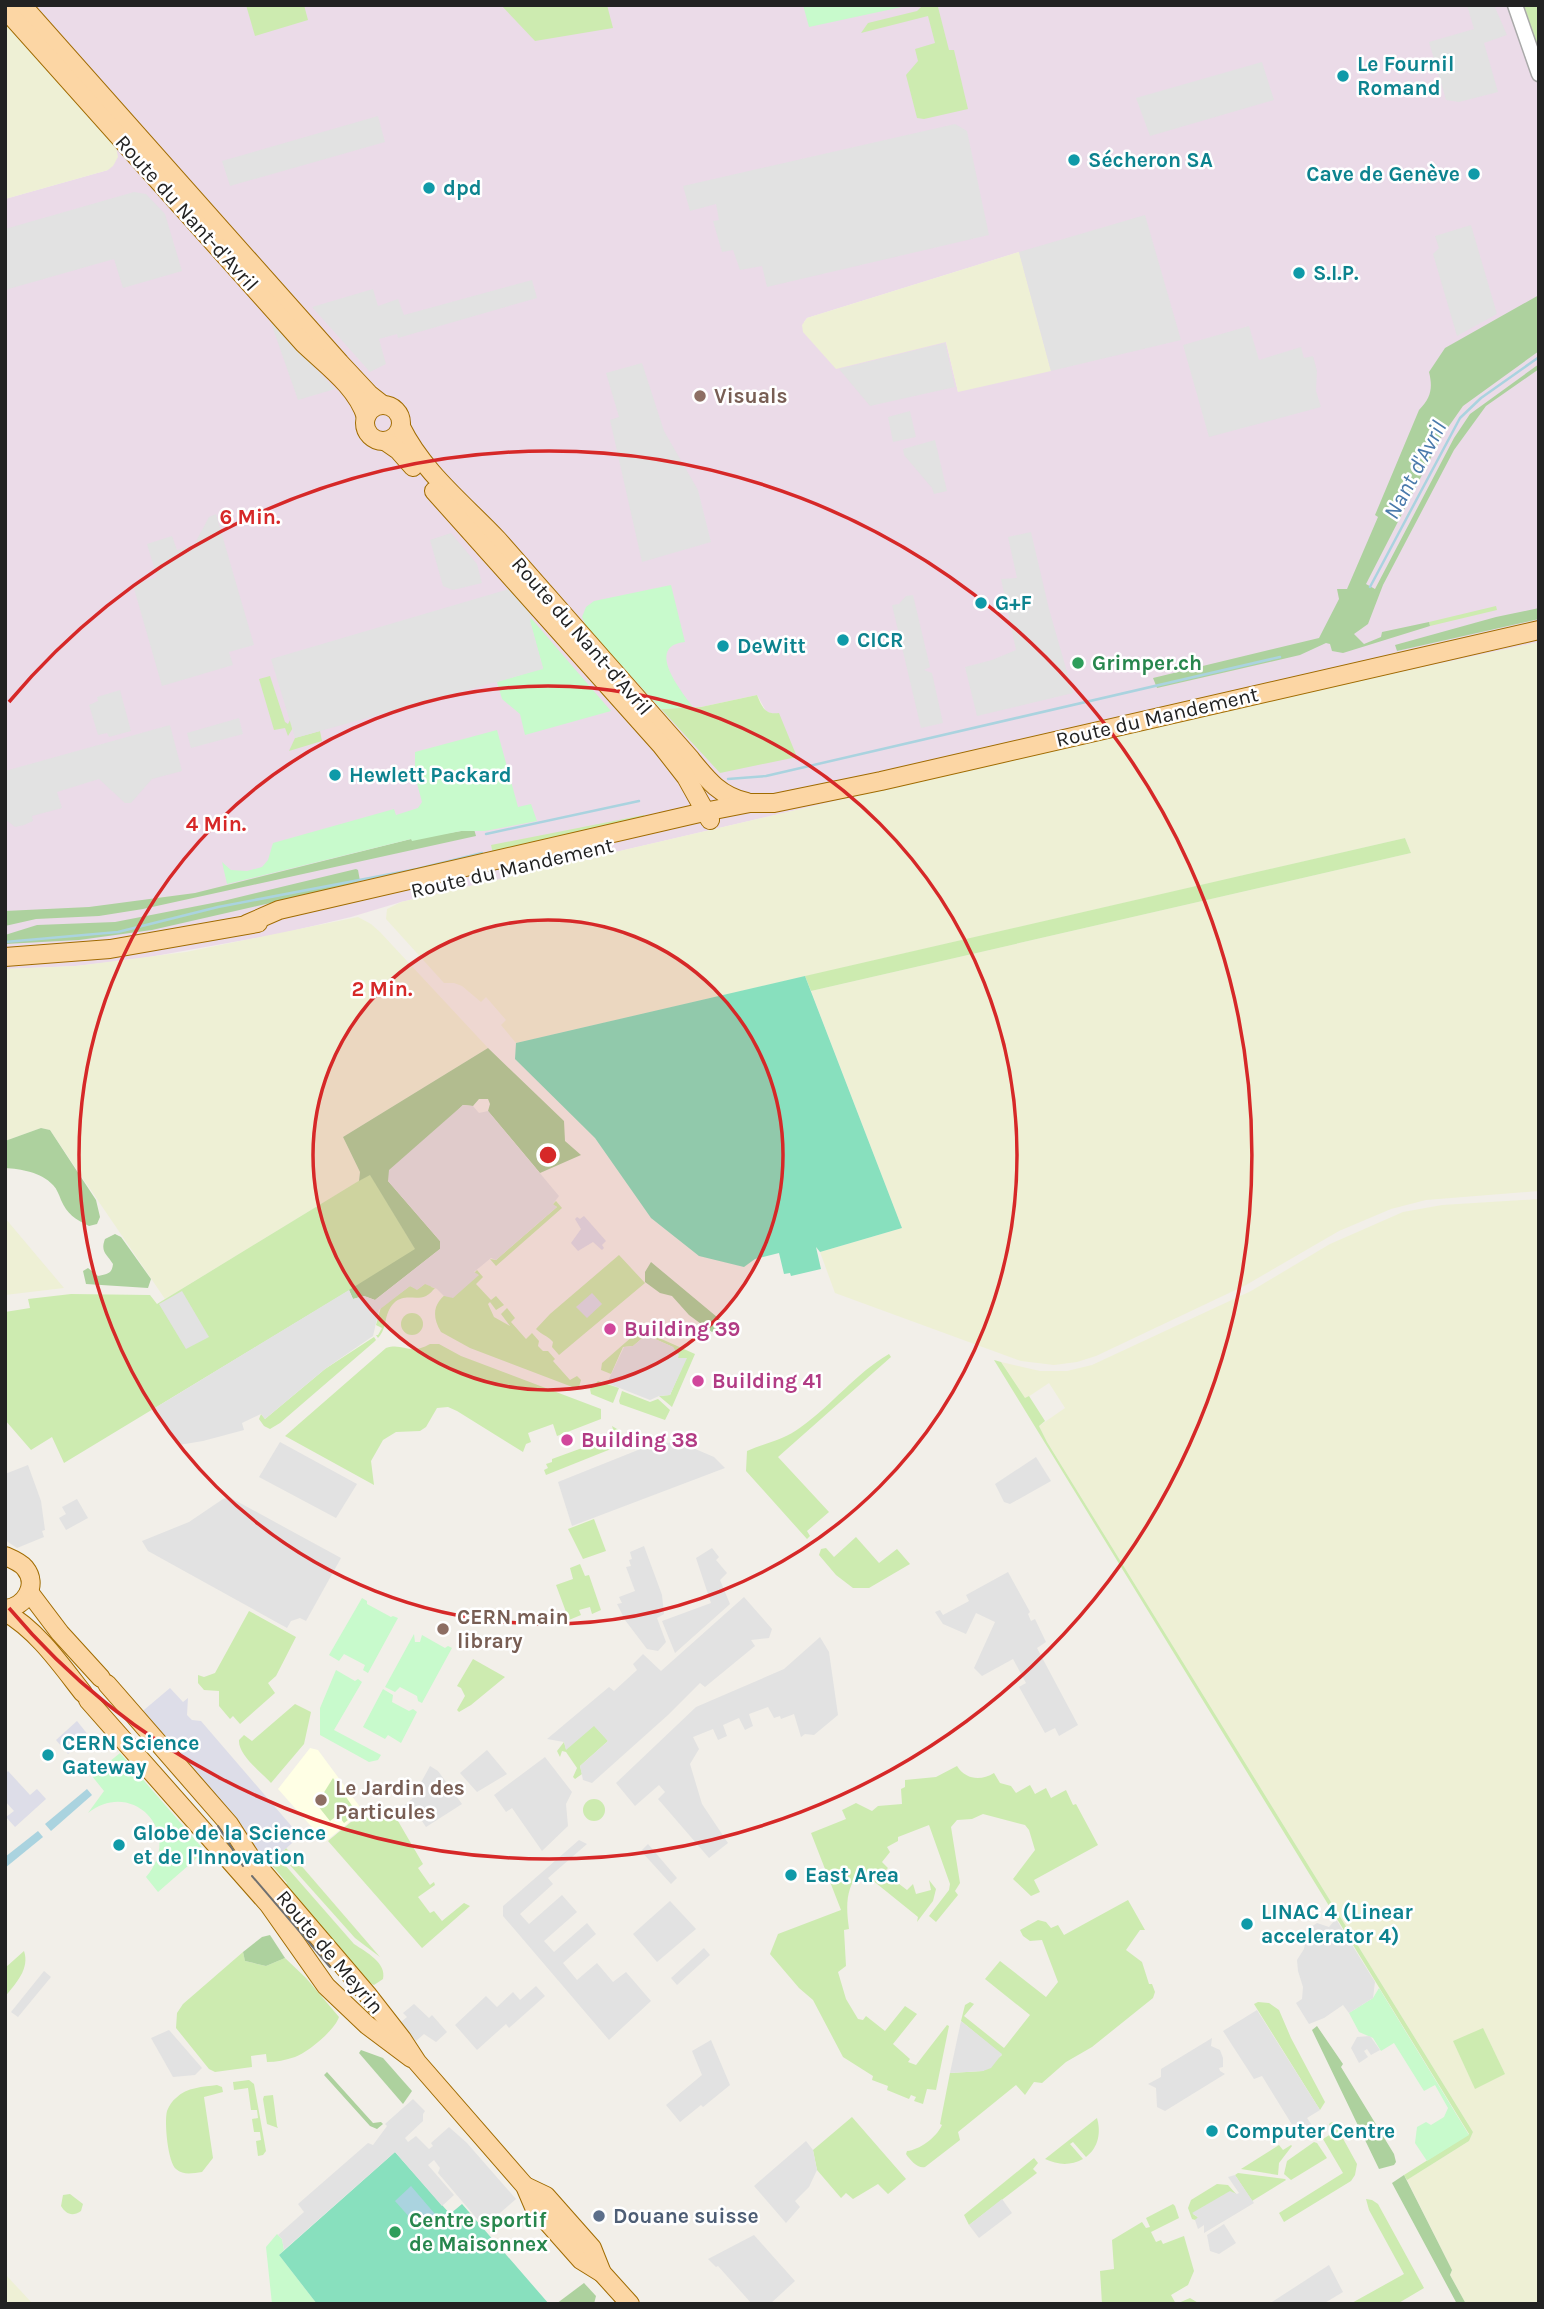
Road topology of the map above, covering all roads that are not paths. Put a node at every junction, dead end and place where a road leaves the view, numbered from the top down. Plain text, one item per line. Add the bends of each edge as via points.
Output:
1 (22, 5) edge
2 (1515, 5) edge
3 (5, 9) edge
4 (1539, 74) edge
5 (383, 405) junction
6 (366, 417) junction
7 (401, 428) junction
8 (384, 441) junction
9 (1539, 630) edge
10 (701, 787) junction
11 (750, 803) junction
12 (774, 803) junction
13 (711, 815) junction
14 (676, 819) junction
15 (247, 923) junction
16 (5, 957) edge
17 (8, 1558) edge
18 (29, 1592) junction
19 (5, 1611) edge
20 (417, 2062) junction
21 (630, 2304) edge

1 - 5 main road, Route du Nant-d'Avril via 340,363
2 - 4 street
3 - 6 main road, Route du Nant-d'Avril via 304,344 344,382
5 - 6 main road
5 - 7 main road via 398,413
6 - 8 main road via 370,435
7 - 8 main road
7 - 10 main road, Route du Nant-d'Avril via 423,463 689,757
8 - 10 main road, Route du Nant-d'Avril via 398,450
9 - 12 main road, Route du Mandement
10 - 11 main road, Route du Nant-d'Avril
10 - 13 main road, Route du Nant-d'Avril
10 - 14 main road
11 - 12 main road, Route du Mandement
11 - 13 main road, Route du Mandement
12 - 13 main road, Route du Mandement via 752,813
13 - 14 main road, Route du Mandement
13 - 15 main road, Route du Mandement via 284,921
14 - 15 main road, Route du Mandement via 279,910
15 - 16 main road, Route du Mandement via 110,949
17 - 18 main road, Route de Meyrin via 29,1574
18 - 19 main road, Route de Meyrin via 20,1605
18 - 20 main road, Route de Meyrin via 229,1824 251,1858 367,1994
19 - 20 main road, Route de Meyrin via 38,1639 269,1905 326,1986 381,2037
20 - 21 main road, Route de Meyrin via 525,2186 534,2207 581,2260 607,2278

